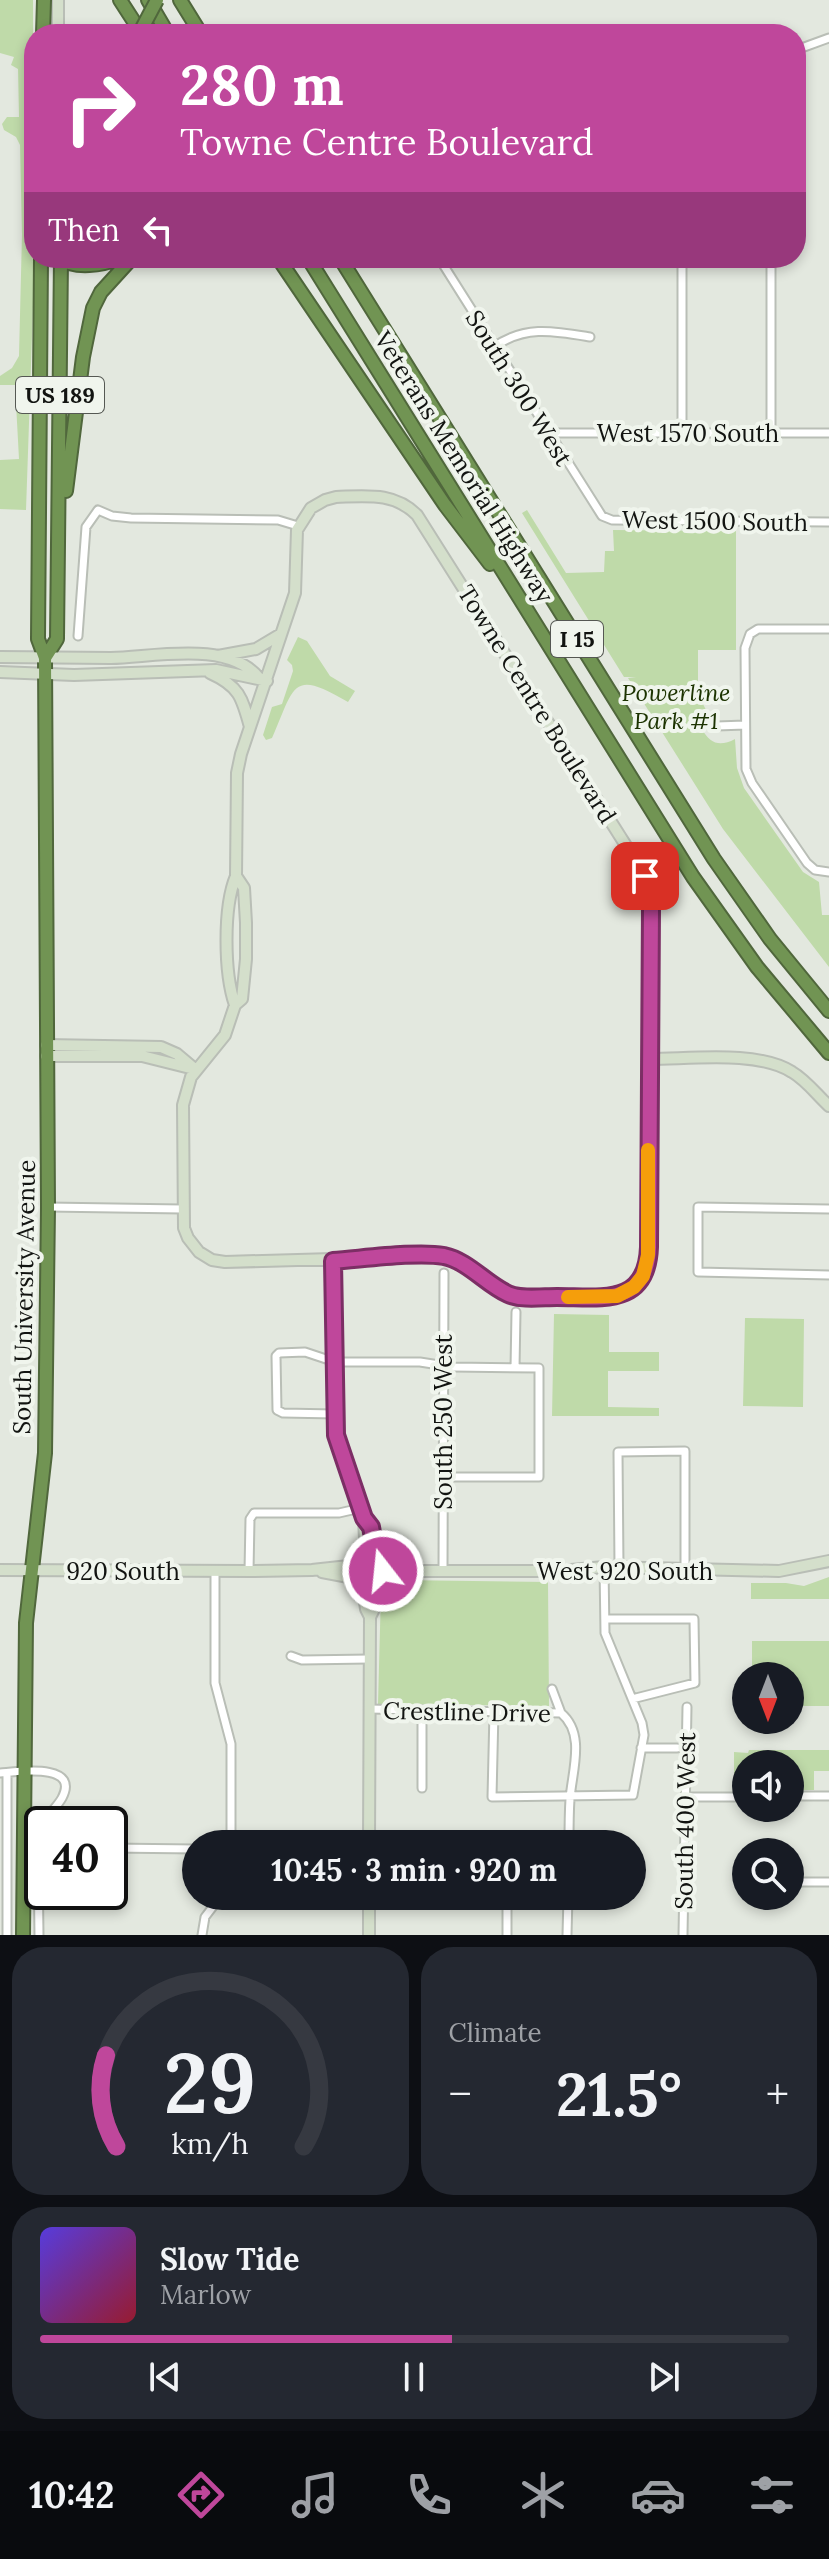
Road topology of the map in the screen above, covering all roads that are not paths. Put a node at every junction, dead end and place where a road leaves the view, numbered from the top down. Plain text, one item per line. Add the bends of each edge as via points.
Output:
1 (44, 0) edge
2 (58, 0) edge
3 (120, 0) edge
4 (148, 0) edge
5 (157, 0) edge
6 (180, 0) edge
7 (43, 24) edge
8 (58, 24) edge
9 (135, 24) edge
10 (146, 24) edge
11 (162, 24) edge
12 (195, 24) edge
13 (829, 38) edge
14 (806, 46) edge
15 (41, 268) edge
16 (60, 268) edge
17 (122, 268) edge
18 (283, 268) edge
19 (314, 268) edge
20 (346, 268) edge
21 (445, 268) edge
22 (682, 268) edge
23 (771, 268) edge
24 (590, 337) dead end
25 (494, 347) junction
26 (548, 433) junction
27 (682, 433) junction
28 (771, 433) junction
29 (829, 433) edge
30 (602, 516) joint
31 (829, 522) edge
32 (298, 526) junction
33 (60, 530) junction
34 (829, 629) edge
35 (540, 632) junction
36 (282, 633) junction
37 (78, 636) dead end
38 (216, 656) junction
39 (0, 657) edge
40 (45, 658) junction
41 (204, 670) junction
42 (0, 672) edge
43 (44, 674) junction
44 (263, 679) junction
45 (745, 725) junction
46 (717, 726) dead end
47 (251, 730) junction
48 (825, 872) edge
49 (236, 876) junction
50 (235, 1005) junction
51 (829, 1011) edge
52 (46, 1051) junction
53 (829, 1053) edge
54 (650, 1059) junction
55 (196, 1070) junction
56 (829, 1106) edge
57 (48, 1207) junction
58 (182, 1209) junction
59 (829, 1209) edge
60 (333, 1261) junction
61 (444, 1273) dead end
62 (829, 1275) edge
63 (516, 1312) dead end
64 (335, 1362) junction
65 (442, 1366) junction
66 (515, 1368) junction
67 (335, 1414) junction
68 (443, 1477) junction
69 (362, 1513) junction
70 (378, 1560) junction
71 (829, 1561) edge
72 (360, 1563) junction
73 (604, 1567) junction
74 (619, 1567) junction
75 (685, 1568) junction
76 (0, 1570) edge
77 (312, 1570) junction
78 (32, 1571) junction
79 (215, 1571) junction
80 (249, 1571) junction
81 (421, 1571) junction
82 (443, 1571) junction
83 (361, 1580) junction
84 (380, 1580) junction
85 (370, 1617) junction
86 (605, 1619) junction
87 (291, 1656) dead end
88 (369, 1659) junction
89 (552, 1689) dead end
90 (632, 1699) junction
91 (687, 1707) dead end
92 (369, 1709) junction
93 (422, 1710) junction
94 (494, 1711) junction
95 (561, 1713) junction
96 (641, 1748) junction
97 (677, 1748) dead end
98 (4, 1773) edge
99 (24, 1773) junction
100 (422, 1788) dead end
101 (804, 1796) edge
102 (829, 1796) edge
103 (570, 1797) junction
104 (687, 1797) junction
105 (732, 1797) edge
106 (56, 1806) edge
107 (231, 1830) edge
108 (369, 1830) edge
109 (569, 1830) edge
110 (128, 1848) edge
111 (182, 1849) edge
112 (804, 1882) edge
113 (829, 1882) edge
114 (39, 1910) edge
115 (210, 1910) edge
116 (369, 1910) edge
117 (507, 1910) edge
118 (568, 1910) edge
119 (5, 1932) edge
120 (23, 1935) edge
121 (39, 1935) edge
122 (202, 1935) edge
123 (369, 1935) edge
124 (507, 1935) edge
125 (567, 1935) edge
126 (683, 1935) edge

1 - 7 highway
2 - 8 street
3 - 9 highway
4 - 11 highway
5 - 10 highway, bridge
6 - 12 highway
13 - 14 street
15 - 40 highway, South University Avenue / US 189 via 38,639
16 - 33 highway, South University Avenue / US 189
17 - 33 highway via 93,308
18 - 35 highway via 445,505
19 - 35 highway, Veterans Memorial Highway / I 15
20 - 51 highway, Veterans Memorial Highway / I 15 via 714,859
21 - 25 street, South 300 West
22 - 27 street
23 - 28 street
24 - 25 street via 522,332
25 - 26 street, South 300 West
26 - 27 street, West 1570 South
26 - 30 street, South 300 West
27 - 28 street, West 1570 South
28 - 29 street, West 1570 South
30 - 31 street, West 1500 South
32 - 36 street, Towne Centre Boulevard via 297,578
32 - 37 street via 283,520 131,518 98,510 86,527
32 - 54 street, Towne Centre Boulevard via 325,500 375,496 407,505 424,524 649,887
33 - 40 highway, South University Avenue / US 189 via 57,639
34 - 45 street via 763,629 750,634 745,648
35 - 53 highway, Veterans Memorial Highway / I 15 via 716,911
36 - 38 street via 256,649
36 - 44 street, Towne Centre Boulevard
38 - 40 street
38 - 44 street via 250,667
39 - 40 street
40 - 43 highway, South University Avenue / US 189
41 - 43 street
41 - 44 street
41 - 47 street via 233,685
42 - 43 street
43 - 52 highway, South University Avenue / US 189
44 - 47 street, Towne Centre Boulevard
45 - 46 street
45 - 48 street via 745,762 752,783 807,863
47 - 49 street, Towne Centre Boulevard via 236,781
49 - 50 street via 229,923
49 - 50 street, Towne Centre Boulevard via 244,888 246,959 242,999
50 - 55 street, Towne Centre Boulevard via 225,1035
52 - 55 street via 142,1056
52 - 55 street via 161,1047
52 - 57 highway, South University Avenue / US 189
54 - 56 street via 767,1061 790,1071
54 - 60 street, Towne Centre Boulevard via 648,1255 643,1276 629,1291 605,1297 514,1296 447,1257
55 - 58 street, Towne Centre Boulevard via 183,1105
57 - 58 street
57 - 78 highway, South University Avenue / US 189 via 45,1453
58 - 60 street, Towne Centre Boulevard via 188,1238 212,1260
59 - 62 street via 698,1207 698,1272
60 - 64 street
61 - 65 street, South 250 West
63 - 66 street
64 - 65 street
64 - 67 street
64 - 67 street via 305,1352 276,1356 279,1412
65 - 66 street
65 - 68 street, South 250 West
66 - 68 street via 539,1368 539,1477
67 - 69 street via 336,1435
68 - 82 street, South 250 West
69 - 70 street via 371,1527
69 - 72 street
69 - 80 street via 254,1513
70 - 72 street
70 - 81 street, West 920 South
70 - 84 street
71 - 75 street, West 920 South via 779,1571
72 - 77 street
72 - 83 street
73 - 74 street, West 920 South
73 - 82 street, West 920 South
73 - 86 street
74 - 75 street, West 920 South
74 - 75 street via 618,1452 685,1451
76 - 78 street, 920 South
77 - 80 street
77 - 83 street
78 - 79 street, 920 South
78 - 99 highway, South University Avenue / US 189
79 - 80 street
79 - 107 street via 215,1683 231,1744
81 - 82 street, West 920 South
81 - 84 street, West 920 South
83 - 84 street via 371,1585
83 - 85 street
84 - 85 street
85 - 88 street
86 - 90 street via 605,1633
86 - 90 street via 694,1619 695,1683
87 - 88 street
88 - 92 street
89 - 95 street
90 - 96 street via 642,1723
91 - 104 street, South 400 West
92 - 93 street, Crestline Drive
92 - 108 street
93 - 94 street, Crestline Drive
93 - 100 street
94 - 95 street, Crestline Drive
94 - 103 street via 492,1797
95 - 103 street, Crestline Drive via 574,1733 576,1748
96 - 97 street
96 - 103 street via 633,1795
98 - 99 street
98 - 119 street
99 - 106 street via 47,1770 63,1780 63,1797
99 - 120 highway, South University Avenue / US 189
101 - 102 street
103 - 109 street, Crestline Drive
104 - 105 street
104 - 126 street, South 400 West
110 - 111 street
112 - 113 street
114 - 121 street
115 - 122 street
116 - 123 street
117 - 124 street
118 - 125 street

